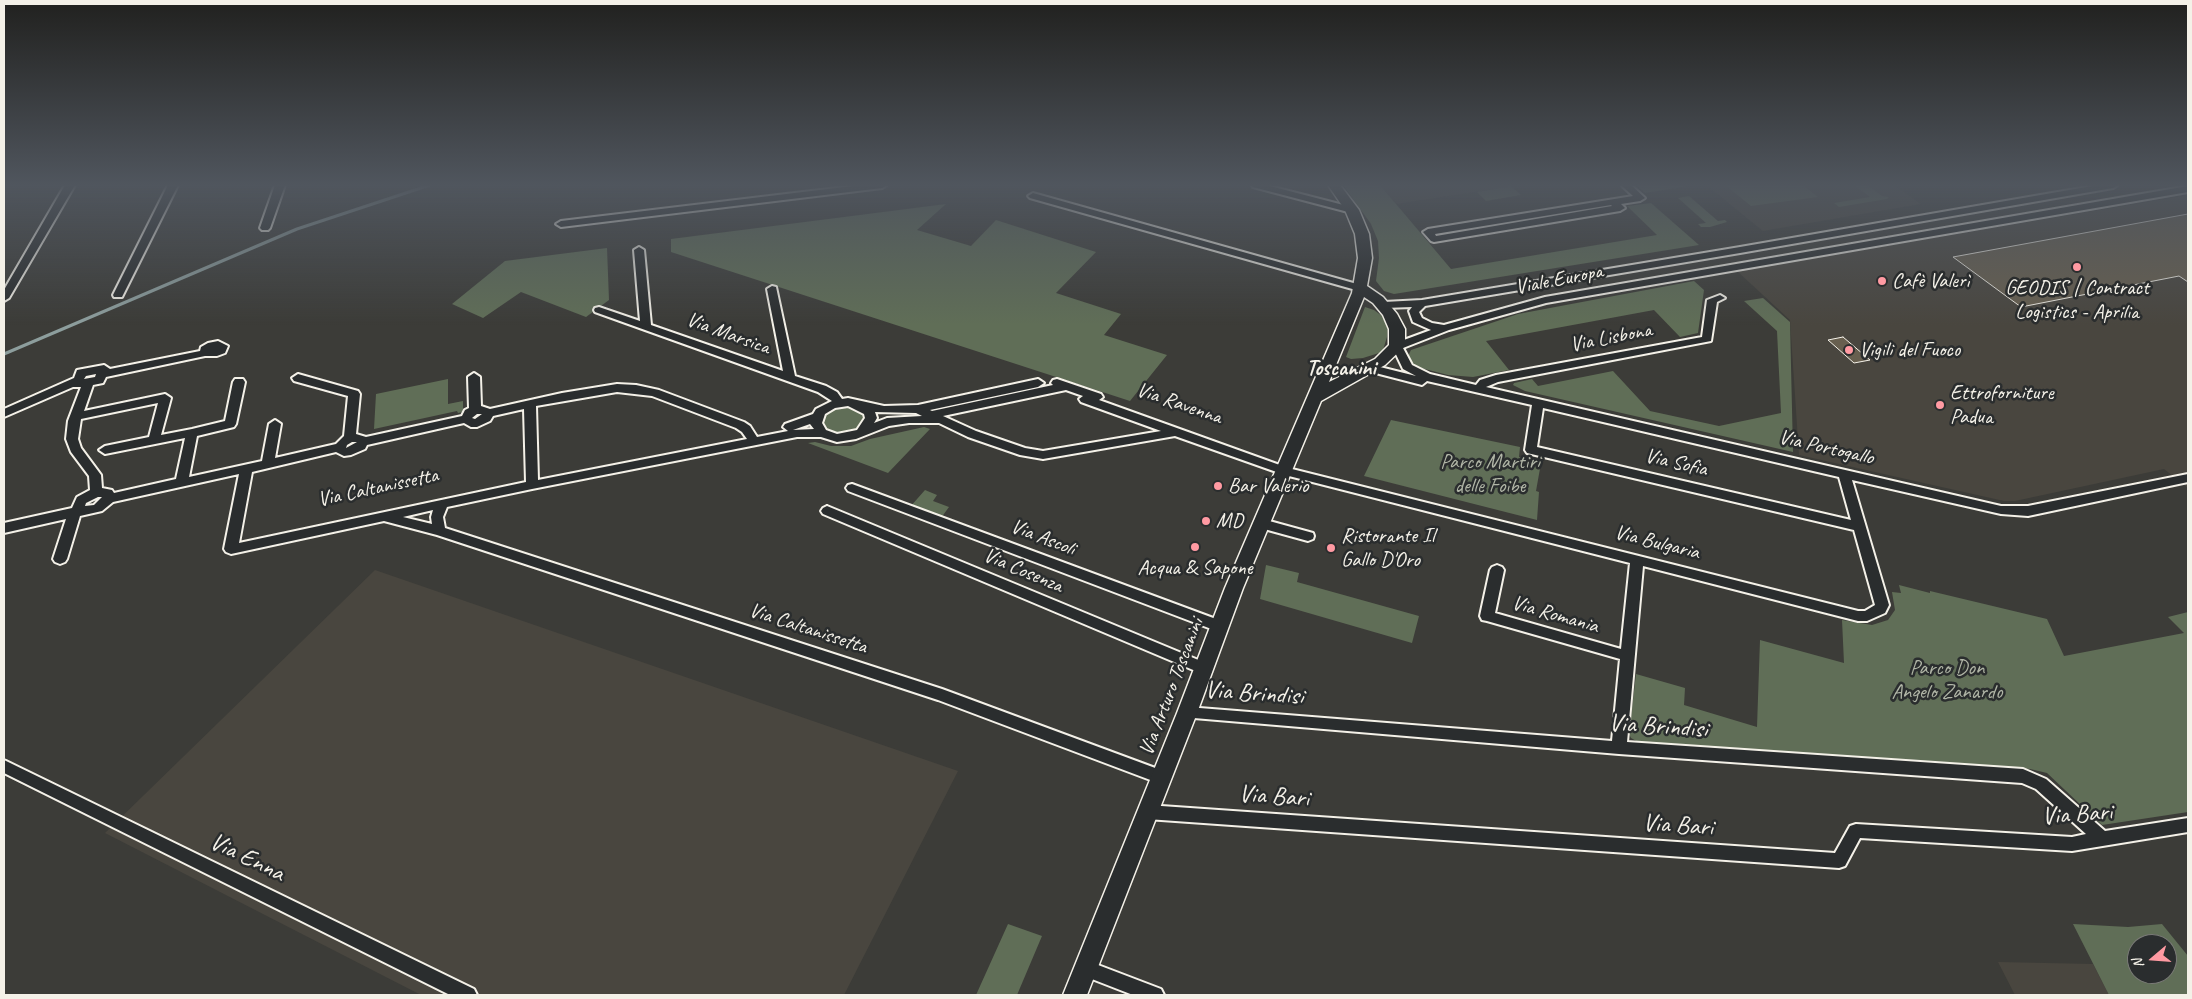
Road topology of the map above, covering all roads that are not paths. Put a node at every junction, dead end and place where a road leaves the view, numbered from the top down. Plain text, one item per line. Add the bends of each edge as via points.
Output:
1 (43, 232) edge
2 (150, 232) edge
3 (1151, 232) edge
4 (1361, 232) edge
5 (1430, 232) edge
6 (1474, 232) edge
7 (1845, 232) edge
8 (1941, 232) edge
9 (639, 250) dead end
10 (1740, 250) junction
11 (1713, 255) junction
12 (1741, 266) junction
13 (772, 289) dead end
14 (118, 295) dead end
15 (1358, 295) junction
16 (4, 298) edge
17 (1720, 298) dead end
18 (1422, 303) junction
19 (1384, 305) junction
20 (599, 310) dead end
21 (646, 326) junction
22 (1445, 328) junction
23 (1397, 346) junction
24 (205, 353) dead end
25 (1334, 354) junction
26 (1368, 368) junction
27 (474, 377) dead end
28 (298, 378) dead end
29 (790, 378) junction
30 (83, 381) junction
31 (239, 382) dead end
32 (1038, 383) dead end
33 (1456, 385) junction
34 (1477, 390) junction
35 (1019, 392) junction
36 (1316, 397) junction
37 (1085, 399) dead end
38 (1538, 402) junction
39 (839, 403) junction
40 (530, 404) junction
41 (979, 405) junction
42 (864, 407) junction
43 (918, 409) junction
44 (475, 410) junction
45 (4, 413) edge
46 (488, 413) junction
47 (76, 416) junction
48 (817, 417) junction
49 (935, 417) junction
50 (466, 419) junction
51 (275, 424) dead end
52 (863, 430) junction
53 (1175, 432) junction
54 (192, 433) junction
55 (822, 433) junction
56 (972, 434) junction
57 (350, 438) junction
58 (752, 438) junction
59 (154, 440) junction
60 (363, 442) junction
61 (340, 447) junction
62 (105, 450) dead end
63 (268, 464) junction
64 (1286, 468) junction
65 (246, 469) junction
66 (1844, 473) junction
67 (2188, 478) edge
68 (532, 482) junction
69 (181, 483) junction
70 (852, 488) dead end
71 (96, 492) junction
72 (110, 498) junction
73 (442, 505) junction
74 (79, 511) junction
75 (827, 511) dead end
76 (385, 517) junction
77 (1262, 524) junction
78 (1860, 527) junction
79 (4, 528) edge
80 (439, 531) junction
81 (1308, 536) dead end
82 (232, 545) junction
83 (60, 559) dead end
84 (1638, 559) junction
85 (1497, 570) dead end
86 (1219, 626) junction
87 (1628, 656) junction
88 (1203, 668) junction
89 (1187, 713) junction
90 (1619, 748) junction
91 (4, 766) edge
92 (1161, 777) junction
93 (1146, 812) junction
94 (2188, 825) edge
95 (2102, 839) junction
96 (1085, 968) junction
97 (468, 995) edge
98 (1074, 995) edge
99 (1155, 995) edge

1 - 16 street
2 - 14 street
3 - 15 street
4 - 15 street, Via Arturo Toscanini via 1364,263
5 - 6 street via 1434,238
7 - 10 street, Viale Europa
8 - 12 street, Viale Europa
9 - 21 street
10 - 11 street, Viale Europa
10 - 12 street
11 - 12 street
11 - 18 street, Viale Europa
12 - 22 street, Viale Europa via 1536,302
13 - 29 street
15 - 19 street
15 - 25 street, Via Arturo Toscanini
17 - 34 street, Via Lisbona via 1712,300 1708,339 1496,379 1484,383
18 - 19 street, Viale Europa
18 - 22 street, Viale Europa via 1414,311 1417,320
19 - 23 street via 1397,327
20 - 21 street, Via Marsica
21 - 29 street, Via Marsica
22 - 23 street, Viale Europa
23 - 26 street
23 - 33 street, Via Portogallo via 1402,360 1411,370
24 - 30 street via 102,374 99,380
25 - 26 street via 1349,363
25 - 36 street, Via Arturo Toscanini
26 - 33 street, Via Portogallo via 1445,386
26 - 36 street
27 - 44 street
28 - 57 street via 354,394
29 - 39 street, Via Marsica via 826,391
30 - 45 street
30 - 47 street
31 - 54 street via 230,424
32 - 35 street
33 - 34 street, Via Portogallo
34 - 38 street, Via Portogallo
35 - 41 street
35 - 43 street
35 - 64 street, Via Ravenna via 1062,384
36 - 64 street, Via Arturo Toscanini
37 - 53 street
38 - 66 street, Via Portogallo
38 - 78 street, Via Sofia via 1531,450
39 - 42 street
39 - 48 street via 826,408
40 - 46 street, Via Caltanissetta
40 - 58 street, Via Caltanissetta via 599,390 636,389 740,425
40 - 68 street
41 - 49 street
41 - 56 street via 966,418
42 - 43 street
42 - 52 street via 871,418
43 - 49 street
44 - 46 street, Via Caltanissetta
44 - 50 street
46 - 50 street, Via Caltanissetta via 486,418 477,422 471,423
47 - 59 street via 165,398
47 - 71 street via 73,444 95,475
48 - 55 street via 816,423
48 - 58 street, Via Caltanissetta
49 - 52 street via 886,422
49 - 56 street
50 - 60 street, Via Caltanissetta
51 - 63 street
52 - 55 street via 856,435 837,438
53 - 56 street via 1043,455 1024,452
53 - 64 street
54 - 59 street
54 - 69 street
55 - 58 street, Via Caltanissetta
57 - 60 street, Via Caltanissetta via 358,437
57 - 61 street, Via Caltanissetta
58 - 68 street, Via Caltanissetta
59 - 62 street
60 - 61 street, Via Caltanissetta via 351,451 344,452
61 - 63 street, Via Caltanissetta
63 - 65 street, Via Caltanissetta
64 - 77 street, Via Arturo Toscanini
64 - 84 street, Via Bulgaria
65 - 69 street, Via Caltanissetta
65 - 82 street
66 - 67 street, Via Portogallo via 2017,512
66 - 78 street, Via Bulgaria
68 - 73 street, Via Caltanissetta
68 - 82 street, Via Caltanissetta
69 - 72 street, Via Caltanissetta
70 - 86 street, Via Ascoli
71 - 72 street via 108,493
71 - 74 street via 81,500
72 - 74 street, Via Caltanissetta via 98,508
73 - 76 street, Via Caltanissetta
73 - 80 street, Via Caltanissetta via 437,518
74 - 79 street
74 - 83 street
75 - 88 street, Via Cosenza
76 - 80 street, Via Caltanissetta
76 - 82 street, Via Caltanissetta
77 - 81 street
77 - 86 street, Via Arturo Toscanini
78 - 84 street, Via Bulgaria via 1882,605 1867,616
80 - 92 street, Via Caltanissetta via 942,695
84 - 87 street
85 - 87 street, Via Romania via 1487,616
86 - 88 street, Via Arturo Toscanini
87 - 90 street
88 - 89 street, Via Arturo Toscanini
89 - 90 street, Via Brindisi
89 - 92 street, Via Arturo Toscanini
90 - 95 street, Via Brindisi via 2023,776 2041,784
91 - 97 street, Via Enna
92 - 93 street, Via Arturo Toscanini
93 - 95 street, Via Bari via 1839,861 1856,831 2072,844
93 - 96 street, Via Arturo Toscanini
94 - 95 street, Via Bari
96 - 98 street, Via Arturo Toscanini
96 - 99 street

